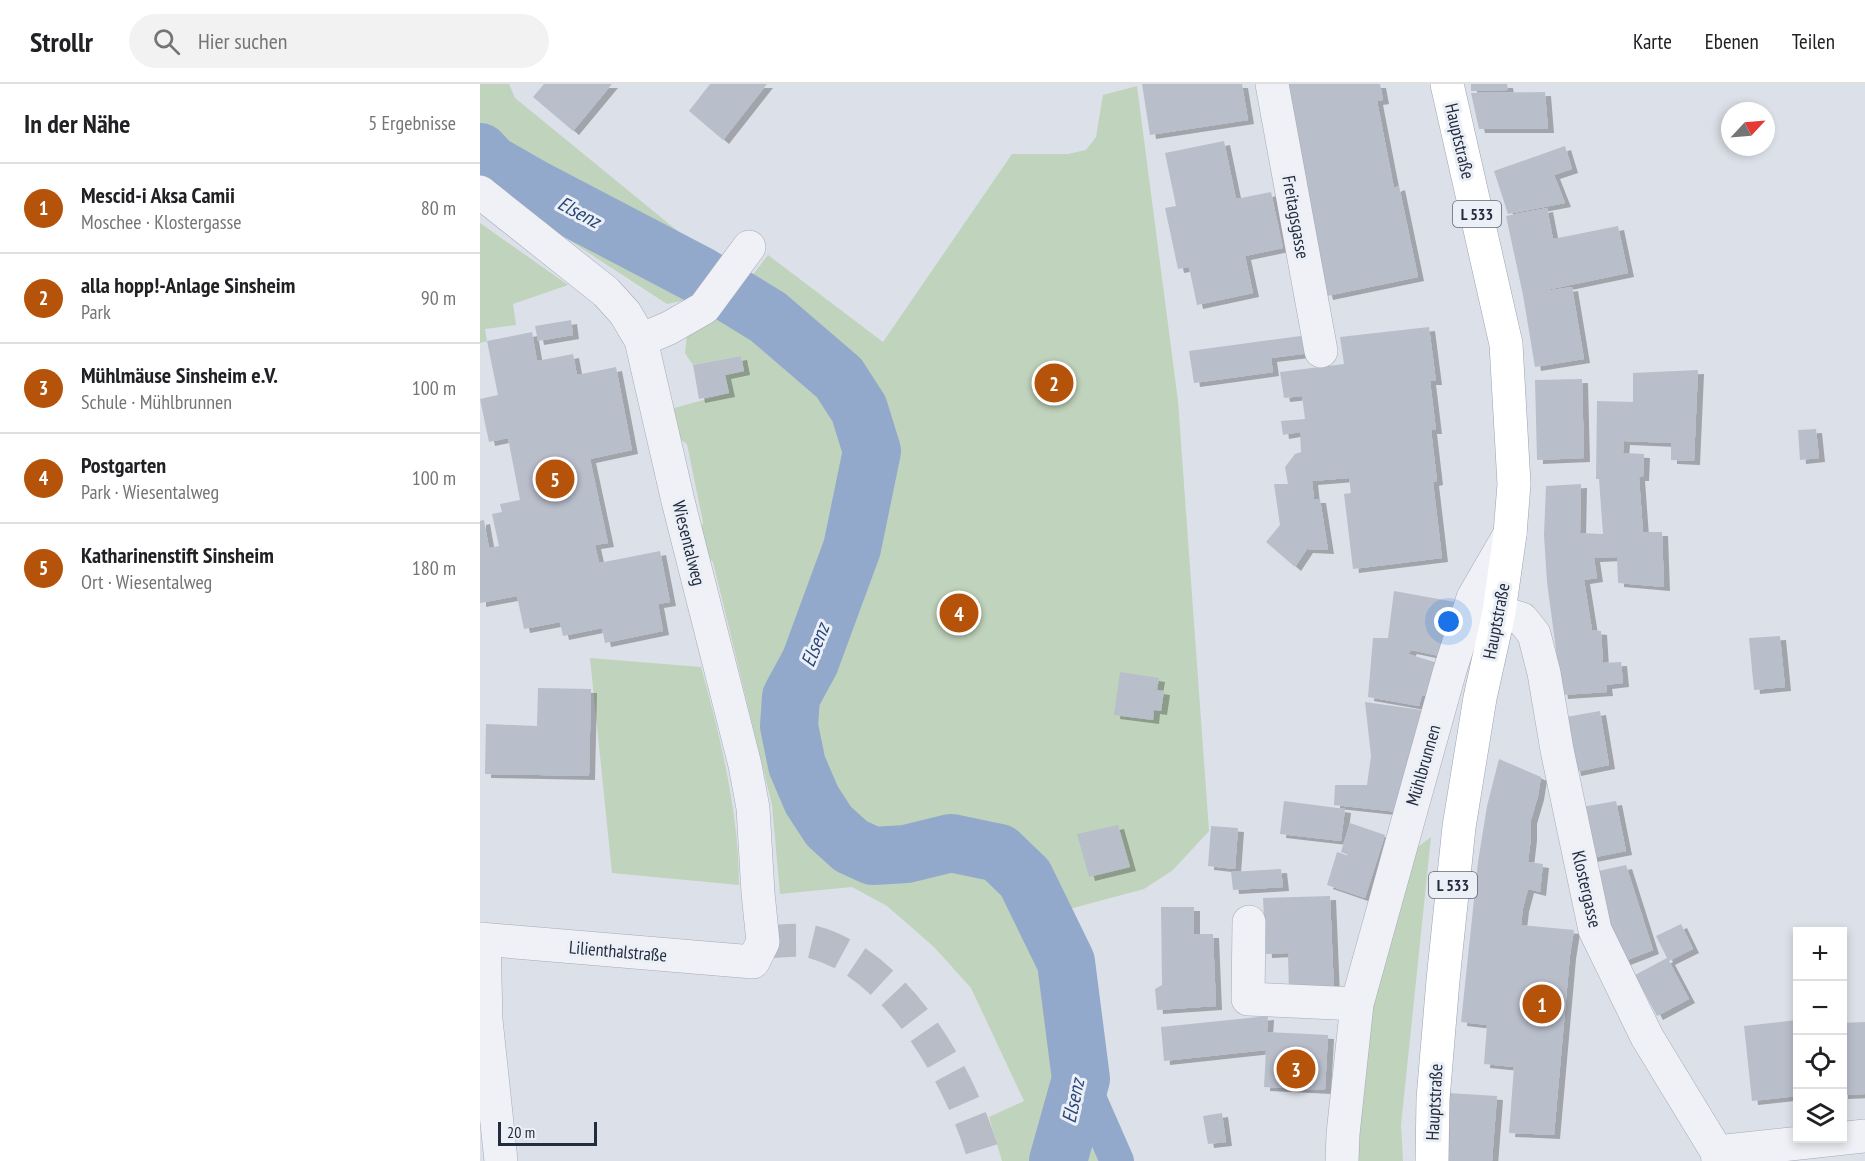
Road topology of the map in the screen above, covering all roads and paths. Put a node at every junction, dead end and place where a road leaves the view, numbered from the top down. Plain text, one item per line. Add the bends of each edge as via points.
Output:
1 (1272, 84) edge
2 (1447, 84) edge
3 (480, 192) edge
4 (748, 247) dead end
5 (641, 340) junction
6 (1321, 351) dead end
7 (1510, 534) junction
8 (1499, 612) junction
9 (1249, 922) dead end
10 (482, 939) edge
11 (753, 962) joint
12 (1356, 1004) junction
13 (1865, 1136) edge
14 (1717, 1157) edge
15 (501, 1161) edge
16 (1342, 1161) edge
17 (1432, 1161) edge

1 - 6 street, Freitagsgasse
2 - 7 main road, Hauptstraße / L 533 via 1506,344 1514,484
3 - 5 street, Wiesentalweg via 606,292
4 - 5 street via 704,308
5 - 11 street, Wiesentalweg via 753,808 763,942
7 - 8 main road, Hauptstraße / L 533
7 - 12 street, Mühlbrunnen via 1473,598
8 - 14 street, Klostergasse via 1522,619 1534,634 1595,930 1647,1036
8 - 17 main road, Hauptstraße / L 533 via 1459,827 1433,1099
9 - 12 street via 1248,999
10 - 11 street, Lilienthalstraße
10 - 15 street, Lilienthalstraße
12 - 16 street, Mühlbrunnen
13 - 14 street

